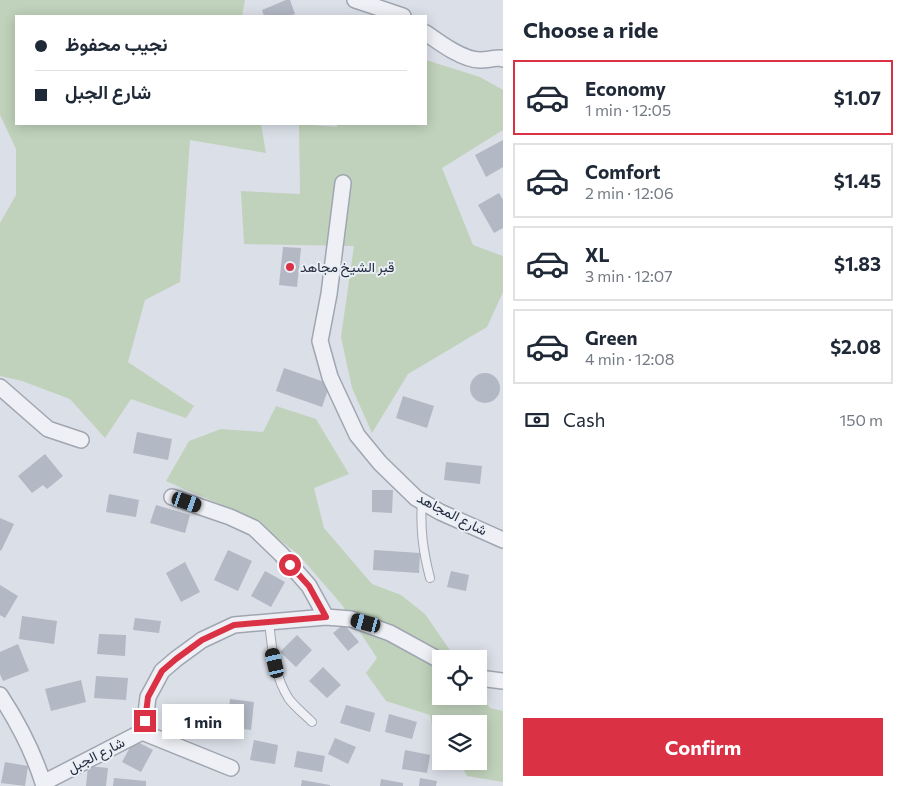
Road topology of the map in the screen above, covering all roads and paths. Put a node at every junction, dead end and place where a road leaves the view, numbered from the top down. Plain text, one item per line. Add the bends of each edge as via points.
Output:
1 (355, 0) edge
2 (400, 15) edge
3 (427, 34) edge
4 (503, 59) edge
5 (343, 183) dead end
6 (0, 387) edge
7 (81, 440) dead end
8 (172, 497) dead end
9 (422, 501) junction
10 (503, 540) edge
11 (430, 578) dead end
12 (326, 617) junction
13 (269, 622) junction
14 (432, 656) edge
15 (487, 679) edge
16 (503, 681) edge
17 (0, 695) edge
18 (312, 722) dead end
19 (142, 732) junction
20 (230, 768) dead end
21 (44, 784) edge

1 - 2 street
3 - 4 street via 441,44 479,60
5 - 9 street, شارع المجاهد via 320,341 330,377 357,435 380,463
6 - 7 street via 48,429
8 - 12 street via 254,528 309,586
9 - 10 street, شارع المجاهد
9 - 11 lane via 422,545
12 - 13 street, شارع الجبل
12 - 14 street, شارع الجبل via 366,623
13 - 18 lane via 278,675 290,700
13 - 19 street, شارع الجبل via 234,625 202,640 162,671 148,697
15 - 16 street
17 - 21 street via 30,745
19 - 20 street
19 - 21 street, شارع الجبل

